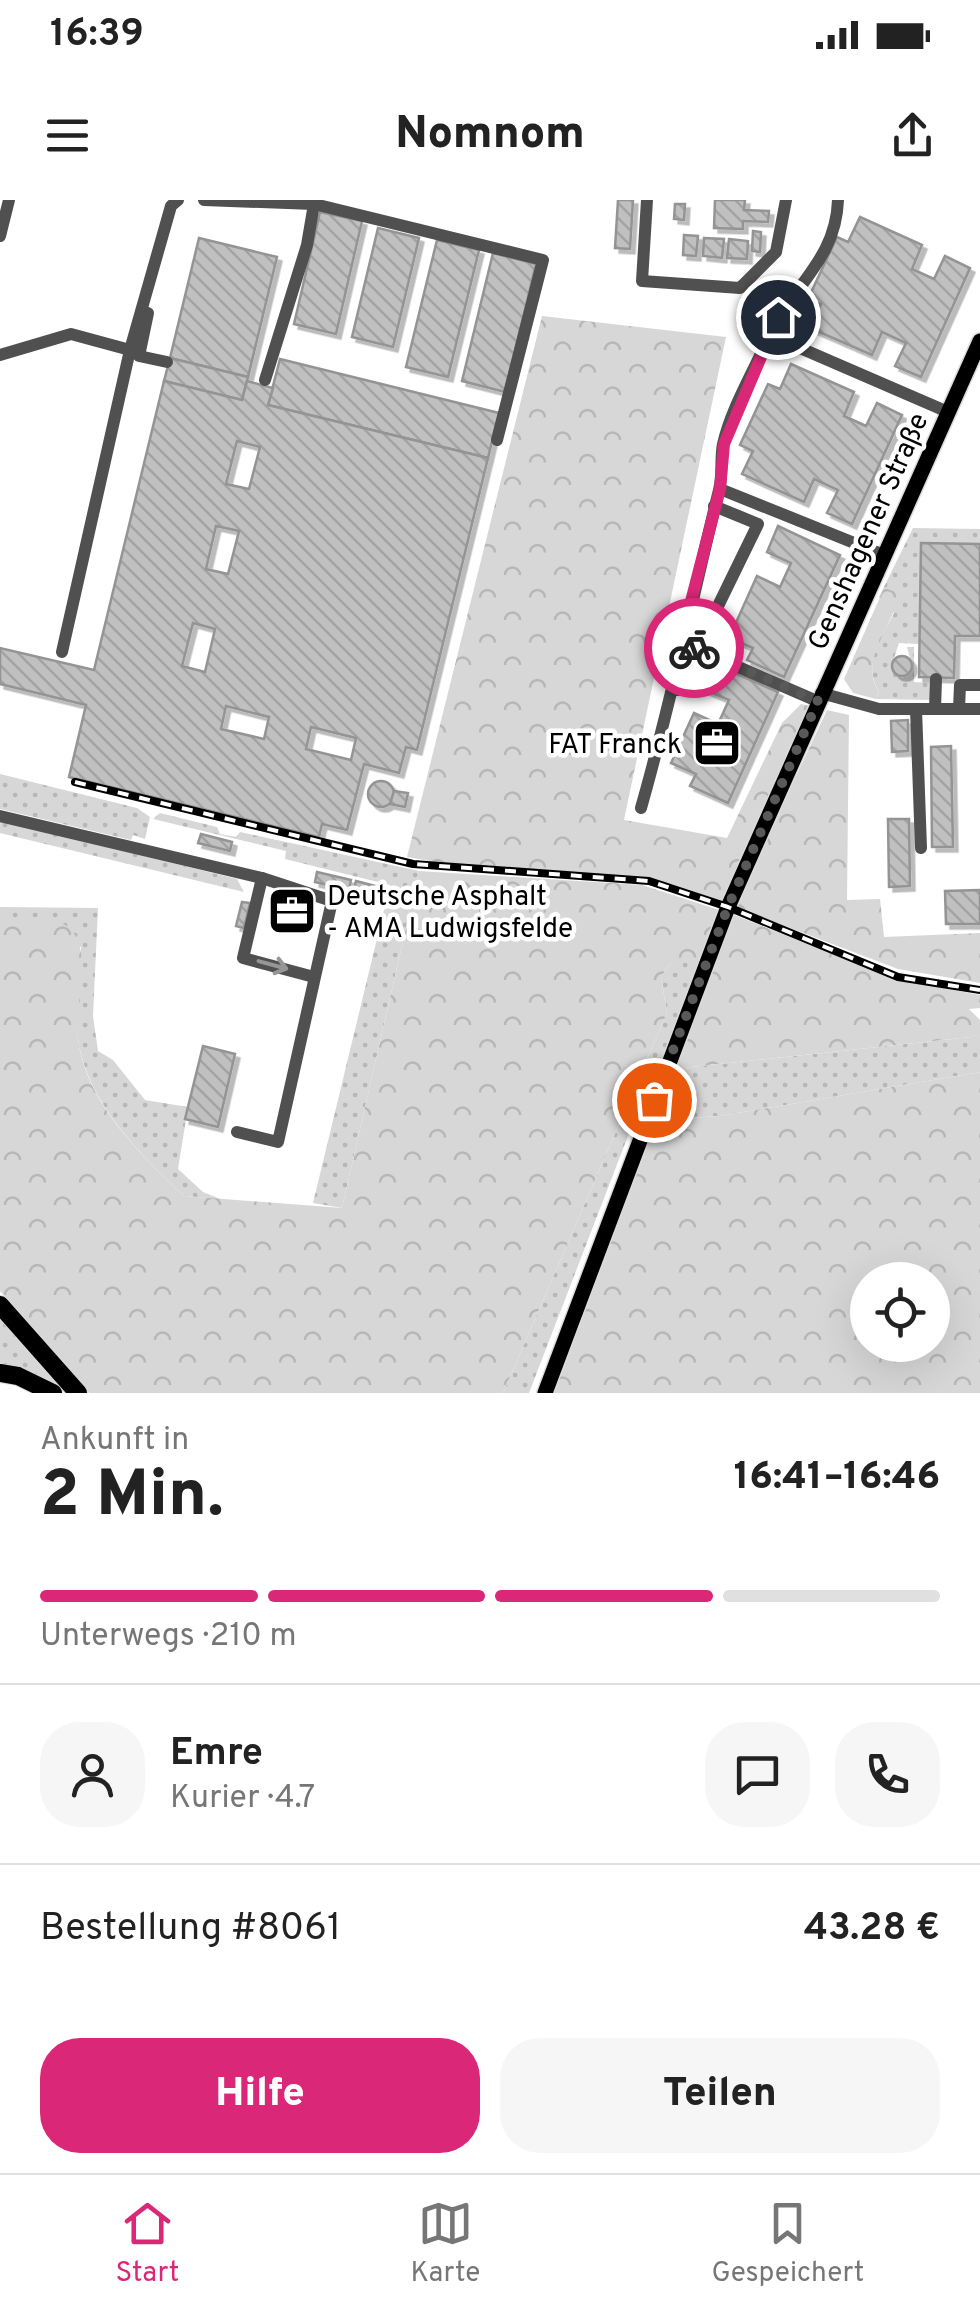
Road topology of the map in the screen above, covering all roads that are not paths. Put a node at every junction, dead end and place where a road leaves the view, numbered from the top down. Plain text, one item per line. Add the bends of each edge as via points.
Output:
1 (8, 200) edge
2 (178, 200) edge
3 (204, 200) edge
4 (647, 200) edge
5 (786, 200) edge
6 (838, 200) edge
7 (314, 204) junction
8 (0, 236) edge
9 (148, 286) junction
10 (770, 335) junction
11 (130, 350) junction
12 (978, 351) edge
13 (0, 355) edge
14 (167, 362) dead end
15 (265, 380) dead end
16 (948, 412) junction
17 (497, 440) dead end
18 (720, 489) junction
19 (714, 506) junction
20 (884, 555) junction
21 (680, 644) junction
22 (698, 649) junction
23 (62, 652) dead end
24 (936, 679) dead end
25 (980, 684) edge
26 (820, 697) junction
27 (672, 701) junction
28 (916, 709) junction
29 (935, 709) junction
30 (960, 709) junction
31 (980, 709) edge
32 (641, 808) dead end
33 (0, 816) edge
34 (922, 848) dead end
35 (262, 878) junction
36 (314, 976) junction
37 (237, 1132) dead end
38 (0, 1305) edge
39 (0, 1373) edge
40 (53, 1393) edge
41 (78, 1393) edge
42 (544, 1393) edge

1 - 8 street
2 - 9 street
3 - 7 street
4 - 5 street via 642,281 740,288 776,252
6 - 10 street via 837,228 820,263 788,299
7 - 15 street
7 - 17 street via 544,260
9 - 11 street
9 - 14 street via 139,356
10 - 16 street
10 - 18 street via 724,444
11 - 13 street via 71,334
11 - 23 street
12 - 16 main road, Genshagener Straße
16 - 20 main road, Genshagener Straße
18 - 19 street
18 - 20 street
19 - 21 street
19 - 22 street via 758,524
20 - 26 main road, Genshagener Straße
21 - 22 street
21 - 27 street
22 - 26 street
22 - 27 street
24 - 29 street
25 - 30 street via 960,684
26 - 28 street
26 - 42 main road, Genshagener Straße via 728,907
27 - 32 street
28 - 29 street
28 - 34 street
29 - 30 street
30 - 31 street
33 - 35 street
35 - 36 street via 332,902
35 -> 36 street via 243,958
36 - 37 street via 278,1142
38 - 41 highway
39 - 40 highway

